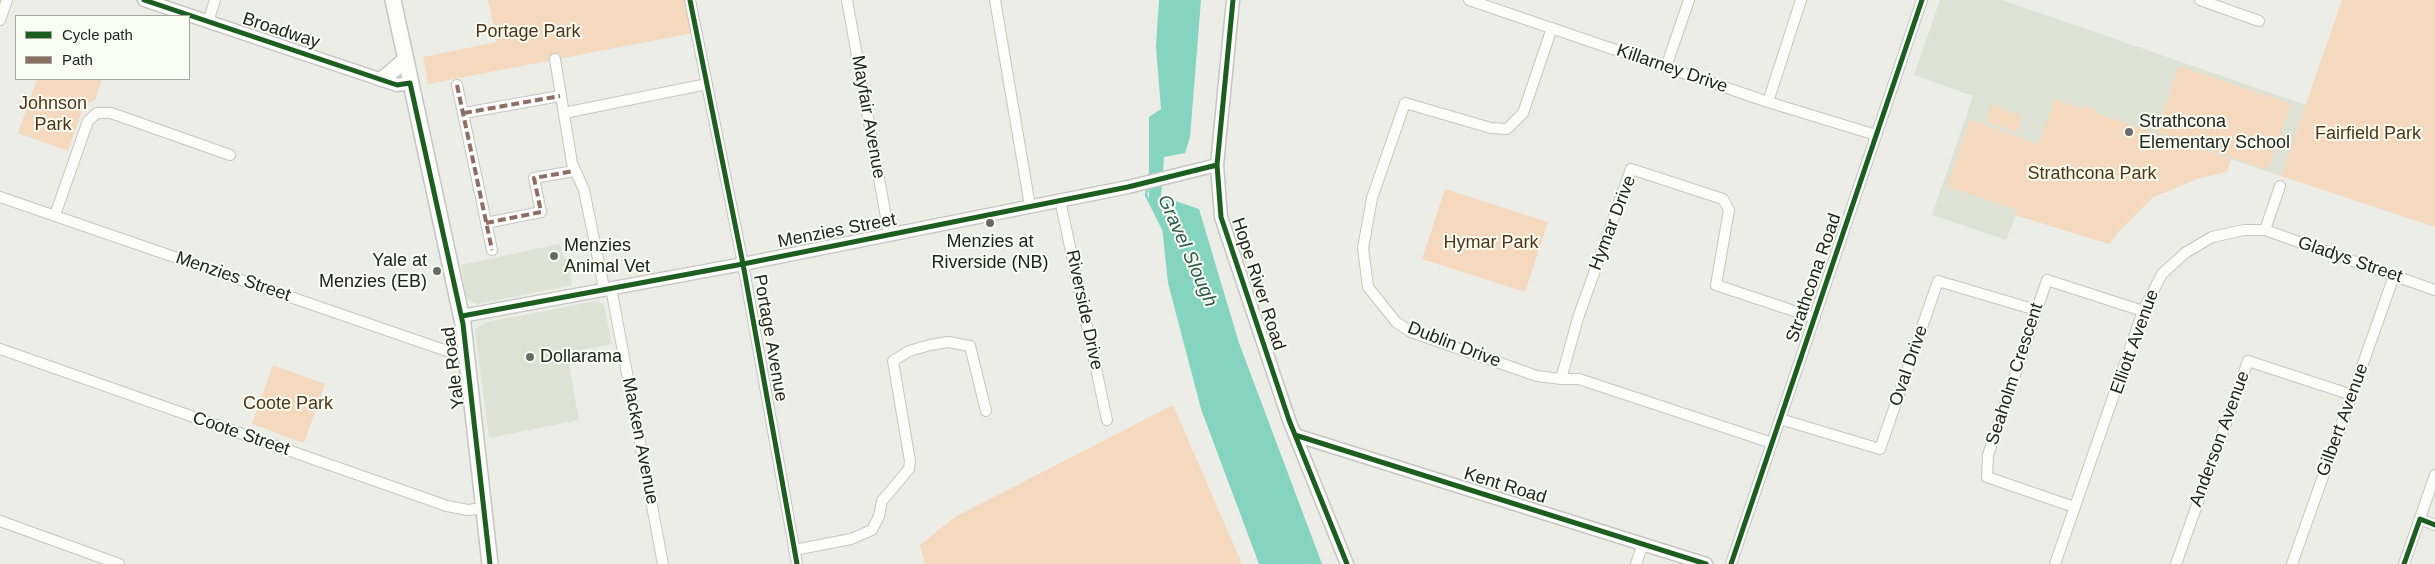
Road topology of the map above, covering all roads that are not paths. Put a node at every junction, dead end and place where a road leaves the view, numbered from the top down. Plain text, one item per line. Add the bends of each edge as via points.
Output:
1 (7, 0) edge
2 (144, 0) edge
3 (215, 0) edge
4 (393, 0) edge
5 (690, 0) edge
6 (847, 0) edge
7 (995, 0) edge
8 (1233, 0) edge
9 (1469, 0) edge
10 (1689, 0) edge
11 (1801, 0) edge
12 (1922, 0) edge
13 (2200, 0) edge
14 (188, 15) edge
15 (190, 16) edge
16 (0, 20) edge
17 (2259, 21) dead end
18 (208, 22) junction
19 (1552, 28) junction
20 (555, 59) dead end
21 (405, 60) junction
22 (1666, 68) junction
23 (383, 79) junction
24 (410, 83) junction
25 (707, 84) junction
26 (457, 85) dead end
27 (560, 96) junction
28 (1768, 102) junction
29 (464, 113) junction
30 (564, 113) junction
31 (1876, 135) junction
32 (230, 155) dead end
33 (1217, 165) junction
34 (574, 171) junction
35 (2280, 186) dead end
36 (0, 197) edge
37 (1060, 200) junction
38 (1030, 206) junction
39 (54, 215) junction
40 (486, 223) junction
41 (2265, 230) junction
42 (889, 234) junction
43 (492, 250) dead end
44 (743, 264) junction
45 (2394, 276) junction
46 (608, 288) junction
47 (2435, 290) edge
48 (2036, 310) junction
49 (2143, 311) junction
50 (462, 316) junction
51 (1815, 318) junction
52 (0, 349) edge
53 (467, 354) junction
54 (1560, 380) junction
55 (2352, 396) junction
56 (986, 411) dead end
57 (1780, 419) junction
58 (1107, 420) dead end
59 (1295, 435) junction
60 (1772, 443) junction
61 (2435, 475) edge
62 (2074, 507) junction
63 (483, 508) junction
64 (2420, 520) junction
65 (0, 521) edge
66 (2435, 525) edge
67 (1643, 544) junction
68 (794, 550) junction
69 (120, 564) edge
70 (490, 564) edge
71 (663, 564) edge
72 (797, 564) edge
73 (1347, 564) edge
74 (1636, 564) edge
75 (1706, 564) edge
76 (1731, 564) edge
77 (2056, 564) edge
78 (2176, 564) edge
79 (2292, 564) edge
80 (2404, 564) edge

1 - 16 street
2 - 14 street, Broadway
3 - 18 street
4 - 21 main road, Yale Road
5 - 25 street, Portage Avenue
6 - 42 street, Mayfair Avenue
7 - 38 street
8 - 33 street, Hope River Road
9 - 19 street, Killarney Drive
10 - 22 street
11 - 28 street
12 - 31 street, Strathcona Road
13 - 17 street
15 - 18 street, Broadway
18 - 23 street, Broadway
19 - 22 street, Killarney Drive
19 - 54 street, Dublin Drive via 1523,113 1507,128 1491,128 1406,103 1372,198 1362,248 1368,286 1396,322 1411,332 1537,376
20 - 27 street, Macken Avenue
21 - 23 main road
21 - 24 main road, Yale Road
22 - 28 street, Killarney Drive
23 - 24 street, Broadway via 397,85
24 - 50 main road, Yale Road
25 - 30 street
25 - 44 street, Portage Avenue
26 - 29 street
27 - 29 street
27 - 30 street, Macken Avenue
28 - 31 street, Killarney Drive
29 - 40 street
30 - 34 street, Macken Avenue
31 - 51 street, Strathcona Road
32 - 39 street via 111,113 97,112 88,121
33 - 37 street, Menzies Street
33 - 59 street, Hope River Road via 1221,217
34 - 40 street via 534,178 542,212
34 - 46 street, Macken Avenue via 584,190
35 - 41 street
36 - 39 street, Menzies Street
37 - 38 street, Menzies Street
37 - 58 street, Riverside Drive
38 - 42 street, Menzies Street
39 - 53 street, Menzies Street via 447,352
40 - 43 street
41 - 45 street, Gladys Street
41 - 49 street, Elliott Avenue via 2244,230 2212,237 2185,252 2162,274
42 - 44 street, Menzies Street
44 - 46 street, Menzies Street
44 - 68 street, Portage Avenue
45 - 47 street, Gladys Street
45 - 55 street, Gilbert Avenue
46 - 50 street, Menzies Street
46 - 71 street, Macken Avenue
48 - 49 street, Seaholm Crescent via 2047,280
48 - 57 street, Oval Drive via 1938,281 1880,450
48 - 62 street, Seaholm Crescent via 1988,456 1987,477
49 - 62 street, Elliott Avenue
50 - 53 main road, Yale Road
51 - 54 street, Hymar Drive via 1716,285 1729,210 1723,200 1631,168 1578,318
51 - 57 street, Strathcona Road
52 - 63 street, Coote Street via 447,506 468,510
53 - 63 main road, Yale Road
54 - 60 street, Dublin Drive via 1579,378
55 - 78 street, Anderson Avenue via 2248,361
55 - 79 street, Gilbert Avenue
56 - 68 street via 970,346 948,342 930,345 909,351 893,362 909,469 882,501 872,530 851,539
57 - 60 street, Strathcona Road
59 - 67 street, Kent Road
59 - 73 street, Hope River Road
60 - 76 street, Strathcona Road
61 - 64 street
62 - 77 street, Elliott Avenue
63 - 70 main road, Yale Road
64 - 66 street
64 - 80 street
65 - 69 street
67 - 74 street
67 - 75 street, Kent Road
68 - 72 street, Portage Avenue

